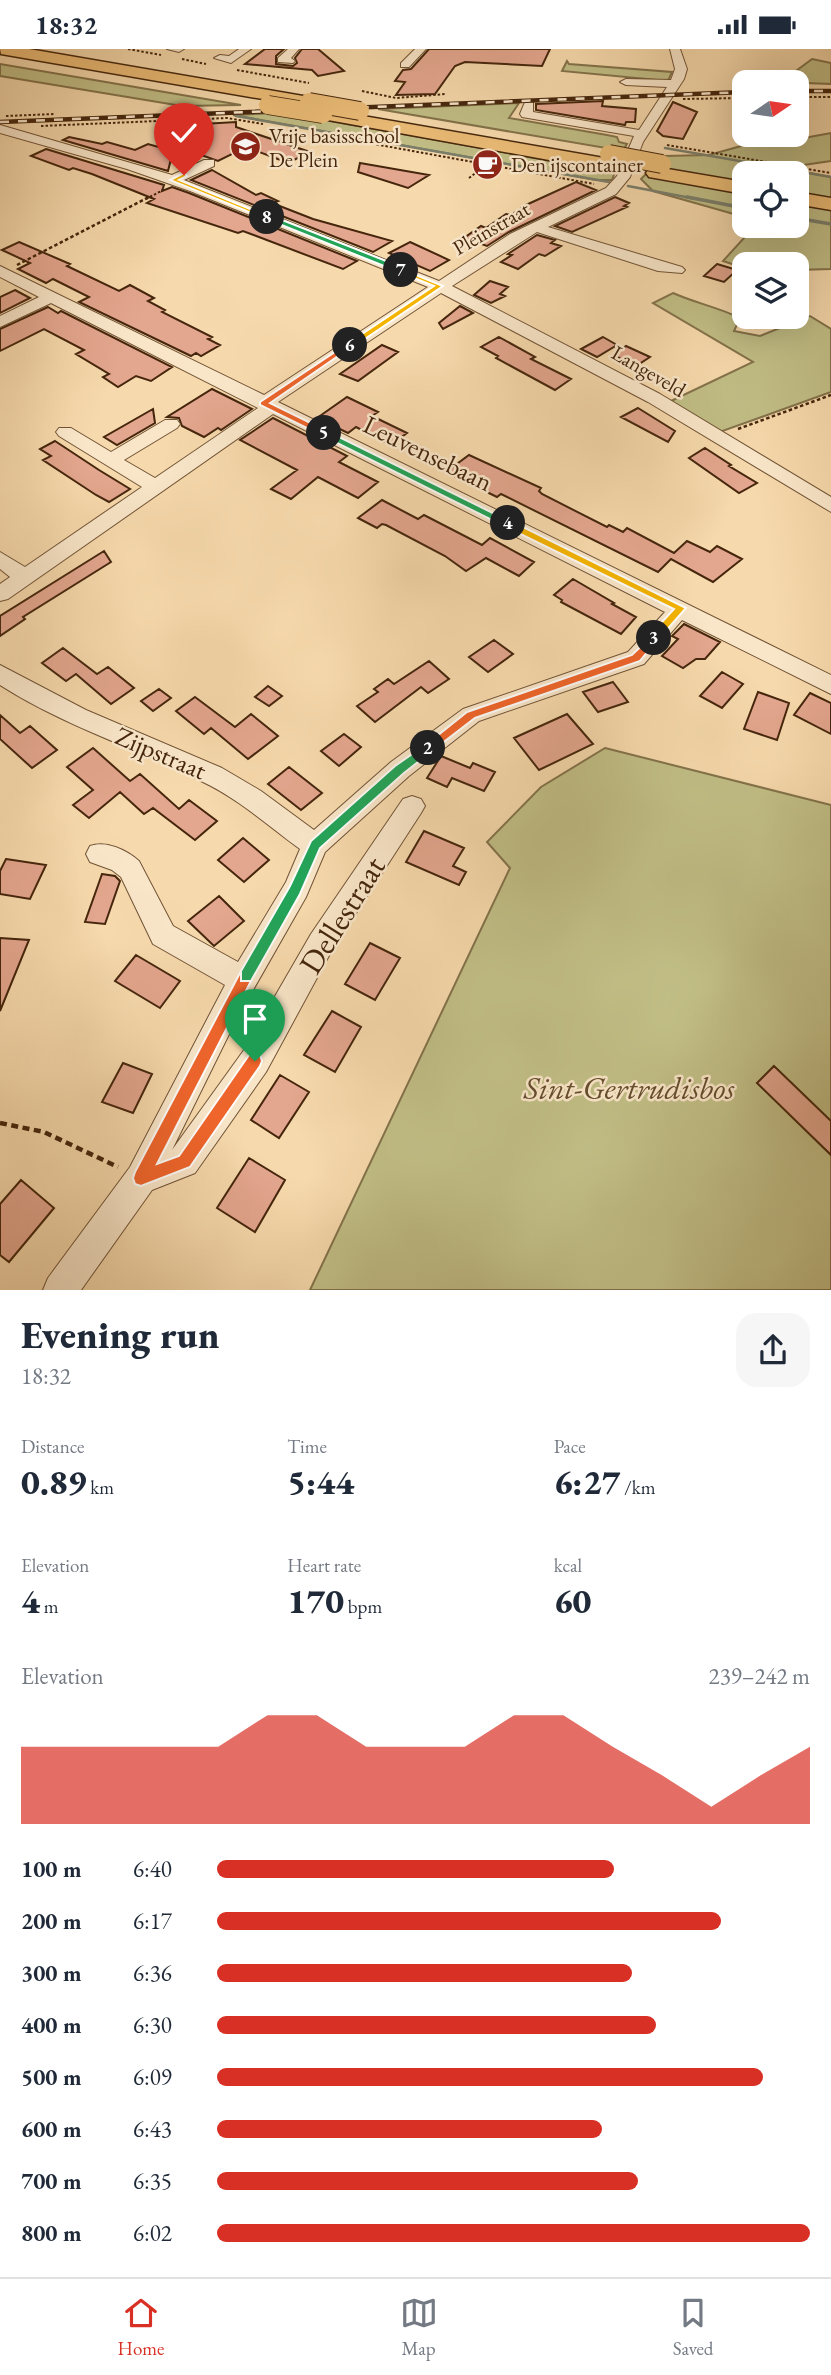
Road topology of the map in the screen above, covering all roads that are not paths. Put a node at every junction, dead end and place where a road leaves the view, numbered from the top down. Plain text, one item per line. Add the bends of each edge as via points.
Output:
1 (1, 49) edge
2 (17, 49) edge
3 (246, 49) edge
4 (294, 49) edge
5 (421, 49) edge
6 (675, 49) edge
7 (170, 53) edge
8 (180, 54) edge
9 (35, 55) junction
10 (0, 57) edge
11 (220, 58) dead end
12 (289, 61) dead end
13 (405, 65) dead end
14 (626, 82) dead end
15 (675, 84) junction
16 (529, 105) dead end
17 (316, 108) junction
18 (1, 125) edge
19 (642, 134) junction
20 (606, 159) junction
21 (661, 160) junction
22 (209, 163) dead end
23 (732, 175) edge
24 (173, 183) junction
25 (732, 184) edge
26 (809, 189) edge
27 (831, 193) edge
28 (809, 200) edge
29 (831, 204) edge
30 (535, 227) junction
31 (672, 265) dead end
32 (7, 269) edge
33 (432, 282) junction
34 (51, 297) junction
35 (0, 322) edge
36 (267, 405) junction
37 (171, 423) dead end
38 (65, 432) dead end
39 (717, 437) joint
40 (111, 460) junction
41 (155, 487) junction
42 (831, 506) edge
43 (0, 559) edge
44 (25, 577) junction
45 (0, 594) edge
46 (681, 608) junction
47 (0, 674) edge
48 (831, 685) edge
49 (412, 806) dead end
50 (315, 845) junction
51 (99, 854) dead end
52 (243, 981) junction
53 (141, 1178) junction
54 (60, 1290) edge

1 - 9 highway
2 - 9 highway
3 - 11 street via 231,60
4 - 12 street via 282,60
5 - 13 street
6 - 15 street via 681,69
7 - 8 street
9 - 17 highway
10 - 17 highway, bridge via 268,105
14 - 15 street
15 - 19 street, Pleinstraat
16 - 19 street via 526,114
17 - 20 highway
17 - 20 highway, bridge via 360,111
18 - 24 street
19 - 30 street, Pleinstraat via 623,177 611,191
20 - 21 highway
21 - 23 highway
21 - 25 highway
22 - 24 street
24 - 33 street
26 - 27 highway
28 - 29 highway
30 - 31 street
30 - 33 street, Pleinstraat
32 - 34 street, Leuvensebaan
33 - 36 street, Pleinstraat
33 - 39 street, Langeveld via 643,392
34 - 35 street
34 - 36 street, Leuvensebaan
36 - 41 street, Pleinstraat
36 - 46 street, Leuvensebaan
37 - 40 street
38 - 40 street
39 - 42 street, Langeveld
40 - 41 street
41 - 44 street, Pleinstraat
43 - 44 street
44 - 45 street, Pleinstraat
46 - 48 street, Leuvensebaan
46 - 50 street, Dellestraat via 636,658 471,715 400,769
47 - 50 street, Zijpstraat via 66,713 215,776
49 - 53 street, Dellestraat via 321,943 255,1061 184,1162
50 - 52 street, Dellestraat via 296,889
51 - 52 street via 130,869 163,935
52 - 53 street, Dellestraat
53 - 54 street, Dellestraat

